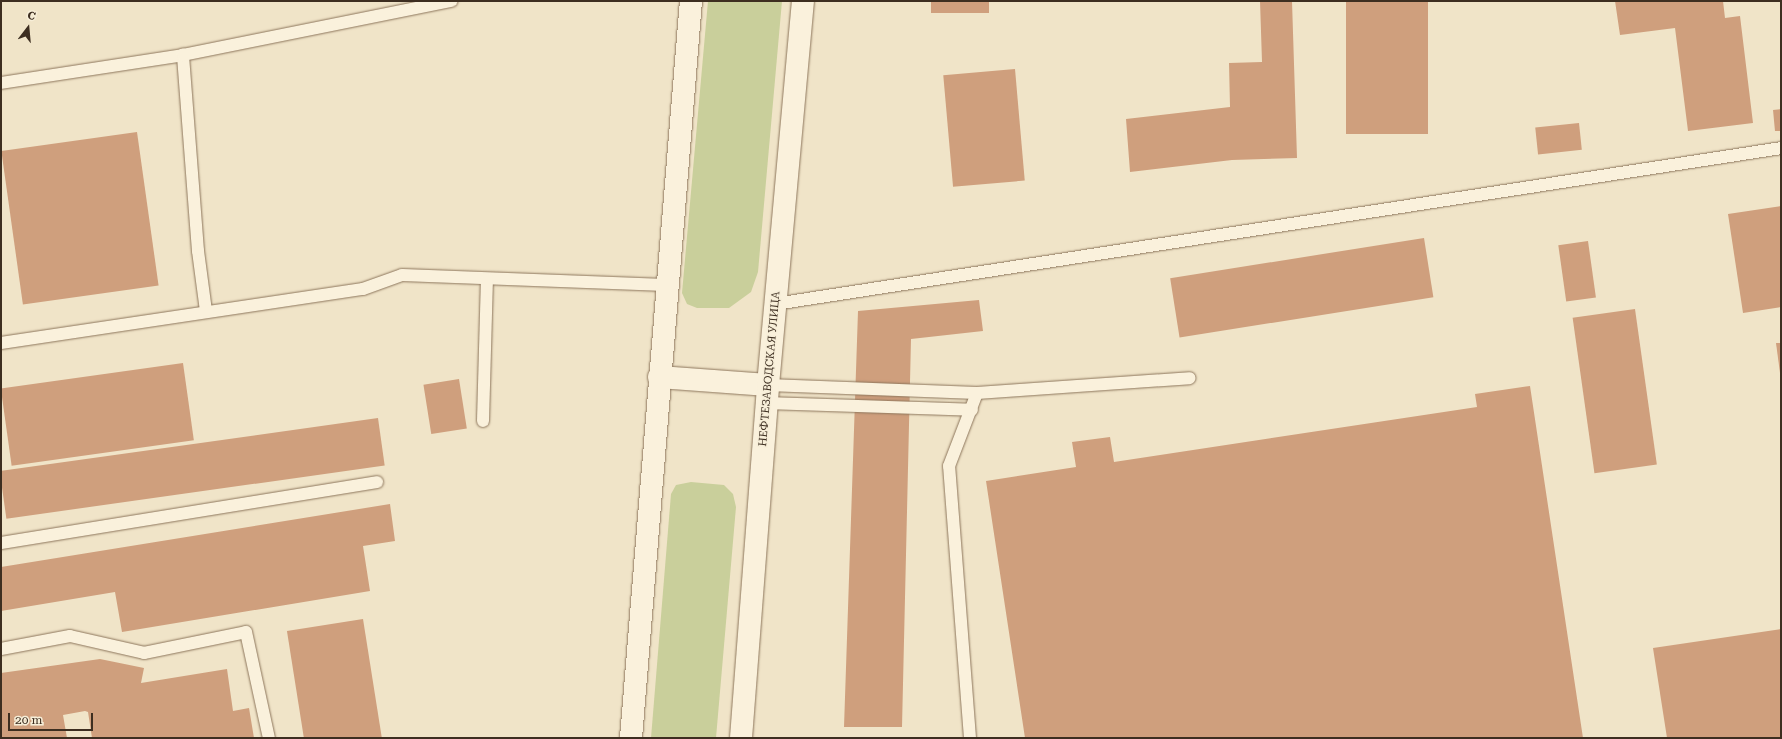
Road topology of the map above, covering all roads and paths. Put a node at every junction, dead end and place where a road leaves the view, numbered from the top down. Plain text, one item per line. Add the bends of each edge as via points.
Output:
1 (452, 1) edge
2 (691, 1) edge
3 (803, 1) edge
4 (183, 55) junction
5 (1, 83) edge
6 (1781, 148) edge
7 (486, 279) junction
8 (666, 285) junction
9 (775, 304) junction
10 (206, 312) junction
11 (1, 344) edge
12 (659, 377) junction
13 (1189, 378) dead end
14 (977, 393) junction
15 (767, 394) junction
16 (972, 410) junction
17 (483, 421) dead end
18 (378, 482) dead end
19 (1, 543) edge
20 (1, 649) edge
21 (269, 738) edge
22 (631, 738) edge
23 (741, 738) edge
24 (970, 738) edge

1 - 4 lane
2 - 8 main road
3 - 9 main road, НЕФТЕЗАВОДСКАЯ УЛИЦА
4 - 5 lane
4 - 10 lane via 198,251
6 - 9 lane
7 - 8 lane
7 - 10 lane via 402,275 363,290
7 - 17 lane
8 - 12 main road
9 - 15 main road, НЕФТЕЗАВОДСКАЯ УЛИЦА
10 - 11 lane
12 - 15 main road
12 - 22 main road
13 - 14 lane
14 - 15 lane
14 - 16 lane
15 - 16 lane
15 - 23 main road, НЕФТЕЗАВОДСКАЯ УЛИЦА
16 - 24 lane via 949,466
18 - 19 lane
20 - 21 lane via 70,636 144,653 246,632

